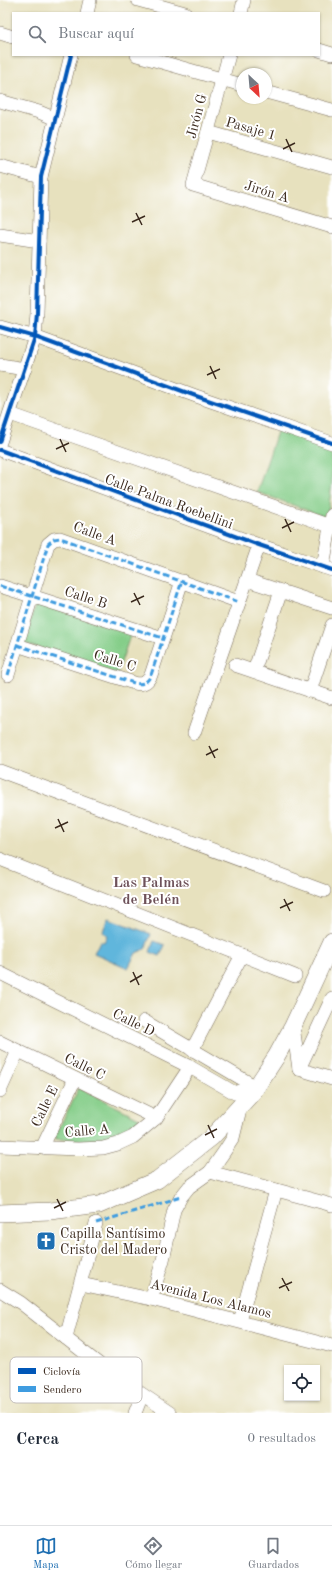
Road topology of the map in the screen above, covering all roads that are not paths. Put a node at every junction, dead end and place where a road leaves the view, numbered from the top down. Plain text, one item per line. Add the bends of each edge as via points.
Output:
1 (90, 0) edge
2 (138, 0) edge
3 (244, 0) edge
4 (87, 12) edge
5 (181, 12) edge
6 (241, 12) edge
7 (0, 32) edge
8 (12, 37) edge
9 (320, 50) edge
10 (332, 54) edge
11 (71, 56) edge
12 (141, 56) edge
13 (229, 56) edge
14 (222, 79) junction
15 (236, 83) edge
16 (272, 94) edge
17 (0, 101) edge
18 (332, 110) edge
19 (56, 119) junction
20 (208, 132) junction
21 (0, 166) edge
22 (332, 167) edge
23 (42, 177) junction
24 (193, 185) joint
25 (332, 227) edge
26 (0, 235) edge
27 (39, 240) junction
28 (0, 327) edge
29 (35, 337) junction
30 (0, 364) edge
31 (25, 369) junction
32 (10, 414) junction
33 (0, 442) edge
34 (332, 442) edge
35 (0, 450) edge
36 (331, 520) edge
37 (259, 545) junction
38 (327, 569) edge
39 (247, 580) junction
40 (182, 581) junction
41 (0, 586) edge
42 (281, 591) junction
43 (32, 596) junction
44 (239, 602) junction
45 (332, 608) edge
46 (332, 625) edge
47 (163, 638) junction
48 (17, 645) junction
49 (235, 665) dead end
50 (254, 671) junction
51 (8, 675) dead end
52 (310, 691) junction
53 (332, 698) edge
54 (194, 733) dead end
55 (0, 771) edge
56 (0, 859) edge
57 (324, 891) dead end
58 (332, 945) edge
59 (242, 955) junction
60 (0, 973) edge
61 (295, 976) dead end
62 (330, 1006) edge
63 (144, 1021) dead end
64 (293, 1026) junction
65 (0, 1042) edge
66 (192, 1050) junction
67 (18, 1051) junction
68 (190, 1067) junction
69 (299, 1069) junction
70 (75, 1079) junction
71 (332, 1079) edge
72 (255, 1086) junction
73 (0, 1091) edge
74 (242, 1104) junction
75 (156, 1118) junction
76 (0, 1146) edge
77 (42, 1148) junction
78 (210, 1172) junction
79 (276, 1190) junction
80 (332, 1205) edge
81 (0, 1213) edge
82 (96, 1223) dead end
83 (80, 1284) junction
84 (0, 1290) edge
85 (151, 1299) junction
86 (240, 1321) junction
87 (66, 1338) junction
88 (332, 1344) edge
89 (91, 1357) edge
90 (142, 1395) edge
91 (139, 1403) edge
92 (135, 1413) edge
93 (170, 1413) edge

1 - 4 street
2 - 5 street
3 - 6 street
7 - 8 street
9 - 10 street
11 - 19 street
12 - 14 street
13 - 14 street, Jirón G
14 - 15 street
14 - 20 street, Jirón G
16 - 18 street
17 - 19 street
19 - 23 street
20 - 22 street, Pasaje 1
20 - 24 street, Jirón G
21 - 23 street
23 - 27 street
24 - 25 street, Jirón A
26 - 27 street
27 - 29 street
28 - 29 street
29 - 31 street
29 - 34 street
30 - 31 street
31 - 32 street
32 - 33 street
32 - 36 street
35 - 37 street, Calle Palma Roebellini
36 - 38 street
37 - 38 street, Calle Palma Roebellini
37 - 39 street
39 - 42 street
39 - 44 street
40 - 43 street, Calle A via 57,538 48,544
40 - 44 street, Calle A
40 - 47 street, Calle C
41 - 43 street, Calle B
42 - 45 street
42 - 50 street
43 - 47 street, Calle B
43 - 48 street, Calle A
44 - 54 street
46 - 52 street
47 - 48 street, Calle C via 149,680 142,684
48 - 51 street, Calle A
49 - 50 street
50 - 52 street
52 - 53 street
55 - 57 street
56 - 59 street
58 - 64 main road
59 - 61 street
59 - 66 street
60 - 68 street, Calle D
62 - 69 street
63 - 66 street
64 - 69 street
64 - 72 main road via 276,1057
65 - 67 street, Calle C
66 - 72 street
67 - 70 street, Calle C
67 - 73 street
68 - 72 street, Calle D via 235,1093
68 - 75 street, Calle A
69 - 71 street
70 - 75 street, Calle C
70 - 77 street, Calle E
72 - 74 main road
74 - 78 street via 233,1138
74 - 81 main road via 212,1137 157,1180 99,1205 50,1211
75 - 77 street, Calle A via 133,1137 104,1148
76 - 77 street, Calle A
78 - 79 street
78 - 85 street via 189,1187 174,1210
79 - 80 street
79 - 86 street
82 - 83 street
83 - 85 street, Avenida Los Alamos
83 - 87 street
84 - 87 street
85 - 86 street, Avenida Los Alamos
86 - 88 street, Avenida Los Alamos
87 - 89 street
90 - 93 street
91 - 92 street

